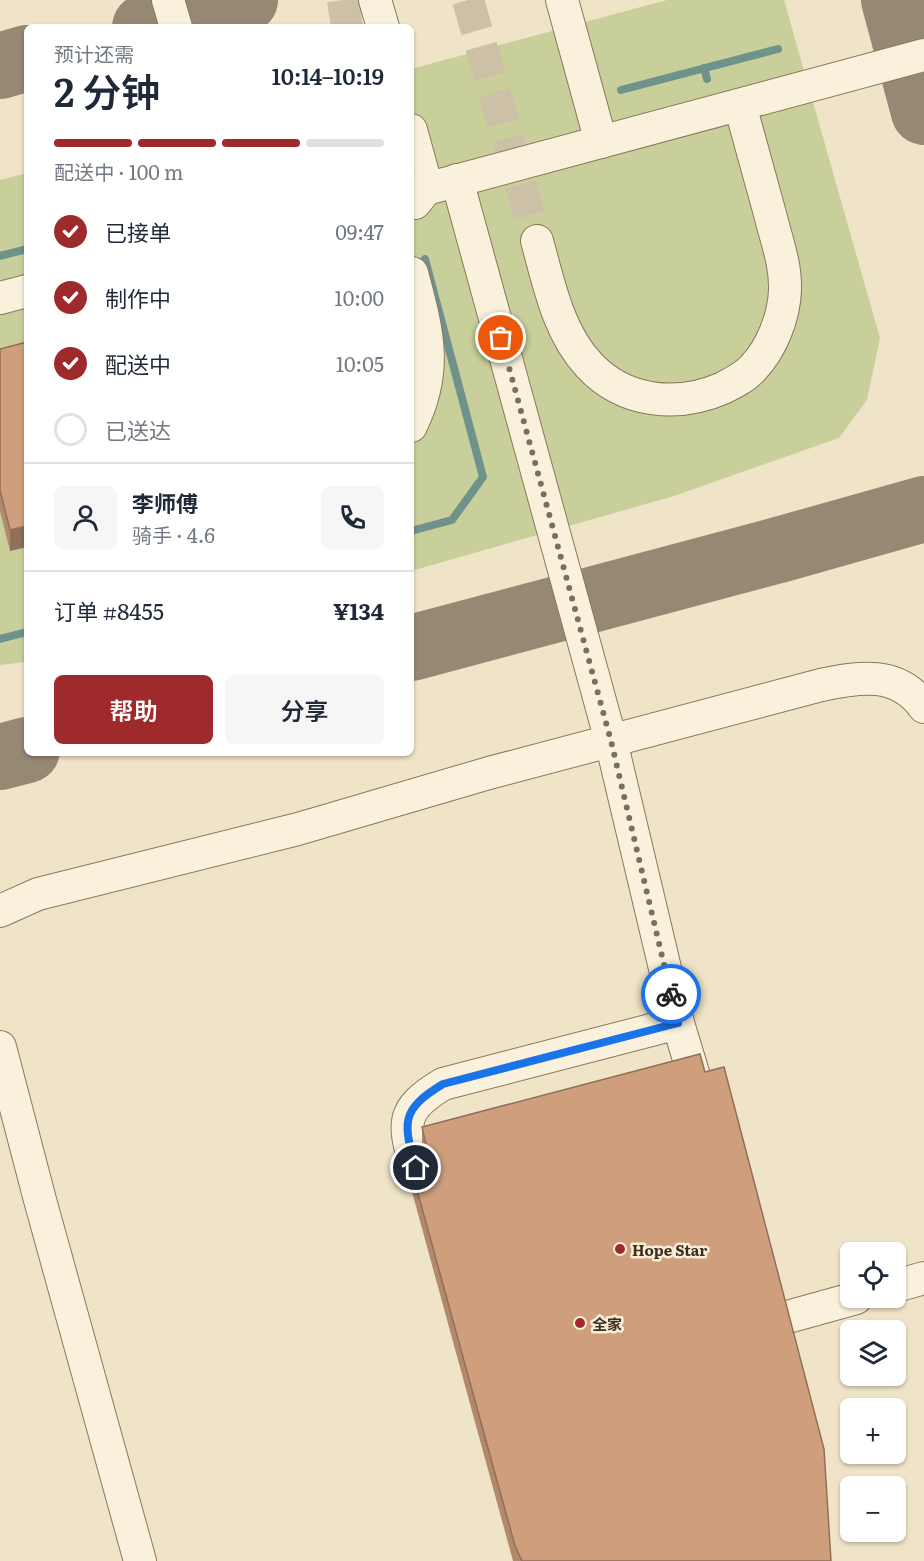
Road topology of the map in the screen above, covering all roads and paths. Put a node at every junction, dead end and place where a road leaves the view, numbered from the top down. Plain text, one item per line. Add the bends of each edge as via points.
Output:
1 (168, 0) edge
2 (375, 0) edge
3 (562, 0) edge
4 (175, 24) edge
5 (382, 24) edge
6 (924, 56) edge
7 (740, 105) junction
8 (601, 142) junction
9 (414, 170) edge
10 (457, 180) junction
11 (416, 196) edge
12 (537, 241) tunnel mouth
13 (414, 281) edge
14 (24, 292) edge
15 (0, 298) edge
16 (414, 420) edge
17 (924, 707) edge
18 (611, 741) junction
19 (0, 911) edge
20 (678, 1023) junction
21 (0, 1047) edge
22 (694, 1076) edge
23 (416, 1168) edge
24 (924, 1278) edge
25 (906, 1283) edge
26 (840, 1302) edge
27 (784, 1318) edge
28 (140, 1561) edge

1 - 4 lane
2 - 5 lane
3 - 8 lane
6 - 7 lane
7 - 8 lane
7 - 12 lane via 782,260 785,289 781,317 769,347 753,369 734,383 707,395 679,400 629,393 607,381 589,366 561,321
8 - 10 lane
9 - 11 lane
10 - 11 lane
10 - 18 lane
13 - 16 lane via 429,352 427,378
14 - 15 lane
17 - 18 lane via 903,687 879,678 851,679
18 - 19 lane via 298,829 38,894
18 - 20 lane
20 - 22 lane
20 - 23 lane via 443,1084 413,1107 408,1122
21 - 28 lane
24 - 25 lane
26 - 27 lane

